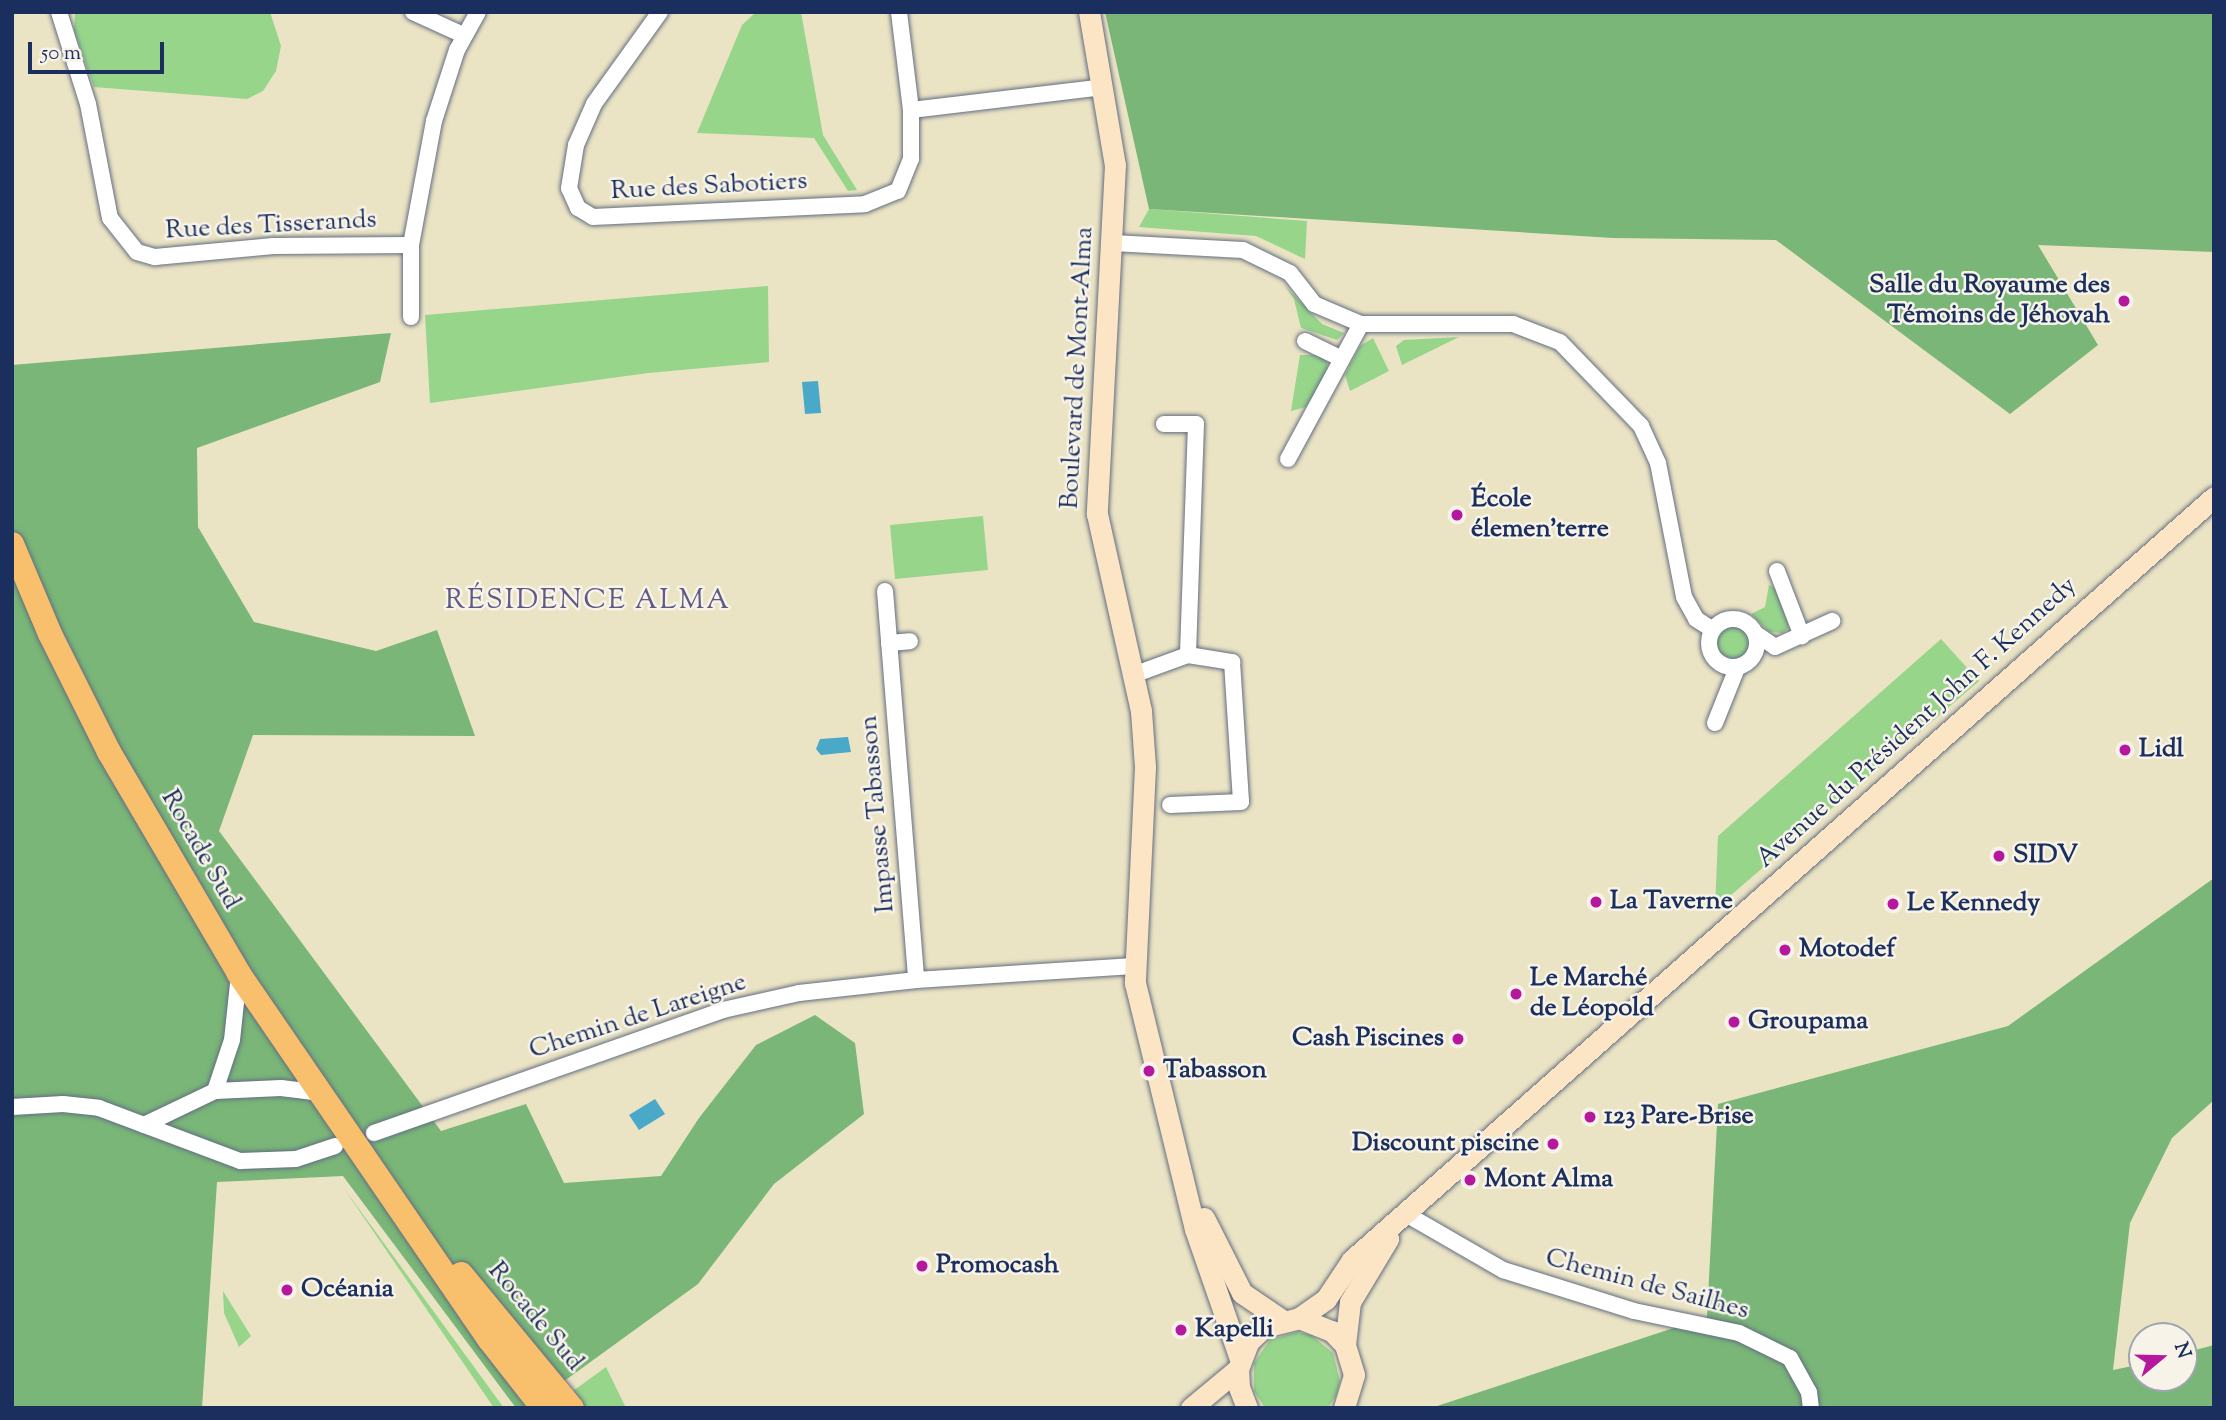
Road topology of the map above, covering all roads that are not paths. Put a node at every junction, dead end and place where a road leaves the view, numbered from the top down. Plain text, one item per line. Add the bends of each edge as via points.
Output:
1 (59, 12) edge
2 (413, 12) edge
3 (478, 12) edge
4 (660, 12) edge
5 (900, 12) edge
6 (1089, 12) edge
7 (463, 35) junction
8 (1104, 87) junction
9 (911, 110) junction
10 (1113, 243) junction
11 (411, 245) junction
12 (411, 317) dead end
13 (1361, 324) junction
14 (1305, 341) dead end
15 (1342, 359) junction
16 (1164, 424) dead end
17 (1288, 459) dead end
18 (2214, 497) edge
19 (12, 544) edge
20 (1777, 571) dead end
21 (885, 591) dead end
22 (1832, 621) dead end
23 (1713, 630) junction
24 (1756, 634) junction
25 (1802, 636) junction
26 (910, 641) dead end
27 (889, 643) junction
28 (1188, 655) junction
29 (1737, 668) junction
30 (1133, 675) junction
31 (1715, 723) dead end
32 (1170, 806) dead end
33 (1134, 966) junction
34 (239, 974) junction
35 (916, 980) junction
36 (215, 1091) junction
37 (320, 1094) junction
38 (12, 1107) edge
39 (144, 1125) junction
40 (374, 1133) dead end
41 (335, 1146) dead end
42 (371, 1168) junction
43 (1184, 1179) junction
44 (1406, 1214) junction
45 (1291, 1319) junction
46 (1345, 1345) junction
47 (1239, 1364) junction
48 (1346, 1407) edge
49 (543, 1408) edge
50 (572, 1408) edge
51 (1191, 1408) edge
52 (1247, 1408) edge
53 (1811, 1408) edge

1 - 11 street, Rue des Tisserands via 88,104 110,218 137,252 155,257 273,246
2 - 7 street
3 - 7 street
4 - 9 street, Rue des Sabotiers via 594,104 576,145 569,188 584,214 883,201 898,191 907,176
5 - 9 street, Rue des Sabotiers
6 - 8 main road, Boulevard de Mont-Alma
7 - 11 street via 434,121
8 - 9 street
8 - 10 main road, Boulevard de Mont-Alma via 1115,165
10 - 13 street via 1243,250 1290,273 1314,304
10 - 30 main road, Boulevard de Mont-Alma via 1096,494 1101,548
11 - 12 street
13 - 15 street
13 - 23 street via 1513,324 1560,342 1641,426 1658,463 1684,597 1696,619
14 - 15 street
15 - 17 street
16 - 28 street via 1196,425
18 - 44 main road, Avenue du Président John F. Kennedy
19 - 34 main road, Rocade Sud via 50,634 109,752
20 - 25 street
21 - 27 street, Impasse Tabasson
22 - 25 street
23 - 24 street via 1724,621 1739,620
23 - 29 street via 1709,645 1715,660
24 - 25 street via 1775,647
24 - 29 street via 1754,656
26 - 27 street
27 - 35 street, Impasse Tabasson
28 - 30 street
28 - 32 street via 1232,662 1241,802
29 - 31 street
30 - 33 main road, Boulevard de Mont-Alma via 1145,776
33 - 35 street, Chemin de Lareigne
33 - 43 main road, Boulevard de Mont-Alma
34 - 36 street via 232,1040
34 - 37 main road, Rocade Sud
35 - 40 street, Chemin de Lareigne via 799,993 723,1010
36 - 37 street via 281,1088
36 - 39 street
37 - 42 main road, Rocade Sud
38 - 39 street via 63,1104 99,1108
39 - 41 street via 240,1161 296,1159
42 - 49 main road, Rocade Sud via 489,1339
42 - 50 main road, Rocade Sud
43 - 45 main road, Boulevard de Mont-Alma via 1242,1293
43 - 47 main road, Boulevard de Mont-Alma via 1195,1229
44 - 45 main road, Avenue du Président John F. Kennedy via 1352,1260 1326,1299
44 - 46 main road, Avenue du Président John F. Kennedy via 1350,1302
44 - 53 street, Chemin de Sailhes via 1503,1270 1634,1311 1739,1333 1790,1358 1809,1392
45 - 46 main road, Boulevard de Mont-Alma via 1332,1331
45 - 47 main road, Avenue du Président John F. Kennedy via 1249,1341
46 - 48 main road via 1354,1375
47 - 51 main road
47 - 52 main road, Boulevard de Mont-Alma via 1238,1387

